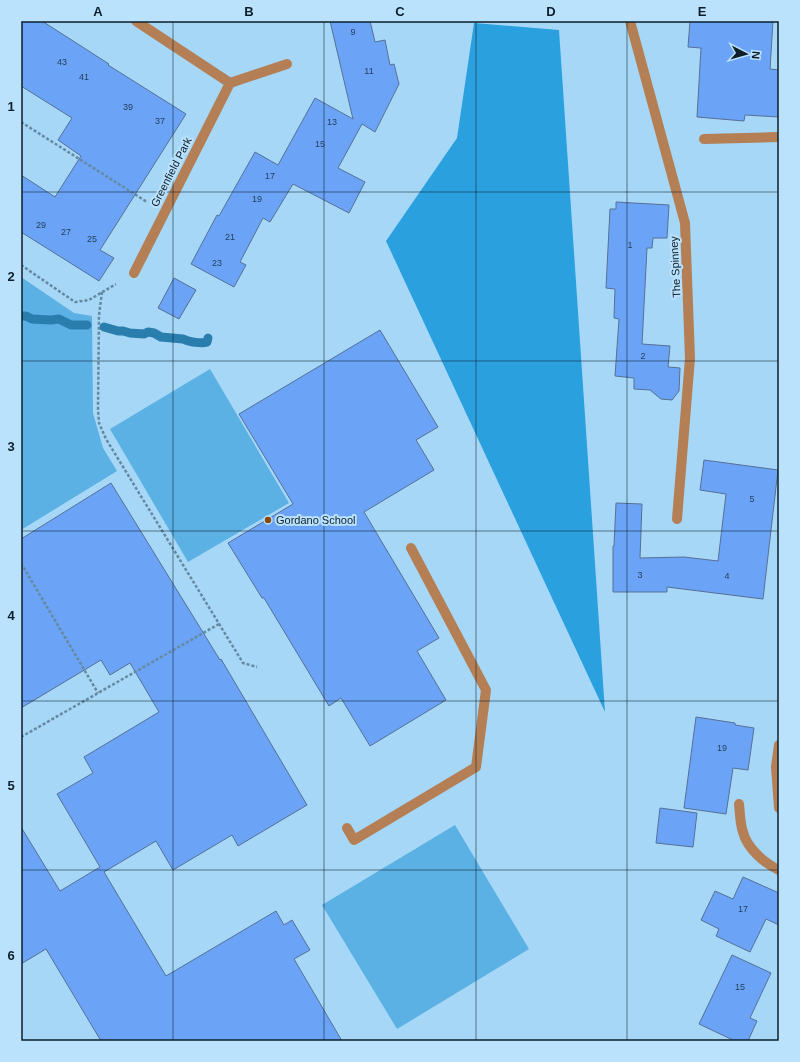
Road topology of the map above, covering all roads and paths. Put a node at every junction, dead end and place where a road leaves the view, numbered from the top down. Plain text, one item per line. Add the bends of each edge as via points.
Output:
1 (136, 21) edge
2 (630, 21) edge
3 (287, 64) dead end
4 (230, 83) junction
5 (21, 122) edge
6 (779, 137) edge
7 (704, 139) dead end
8 (164, 213) junction
9 (21, 265) edge
10 (134, 273) joint
11 (102, 292) junction
12 (676, 519) dead end
13 (411, 548) dead end
14 (21, 563) edge
15 (219, 624) junction
16 (257, 667) dead end
17 (98, 693) junction
18 (21, 737) edge
19 (779, 745) edge
20 (739, 804) dead end
21 (779, 808) edge
22 (347, 828) dead end
23 (779, 870) edge

1 - 4 street
2 - 12 street, The Spinney via 685,223 690,358
3 - 4 street
4 - 8 street, Greenfield Park
5 - 8 path
6 - 7 street
8 - 10 street, Greenfield Park
9 - 11 path via 75,302 89,300
10 - 11 path
11 - 15 path via 99,331 100,423 108,444
13 - 22 street via 486,690 476,767 354,840
14 - 17 path
15 - 16 path via 243,663
15 - 17 path
17 - 18 path
19 - 21 street via 776,767
20 - 23 street via 743,833 751,847 767,863

